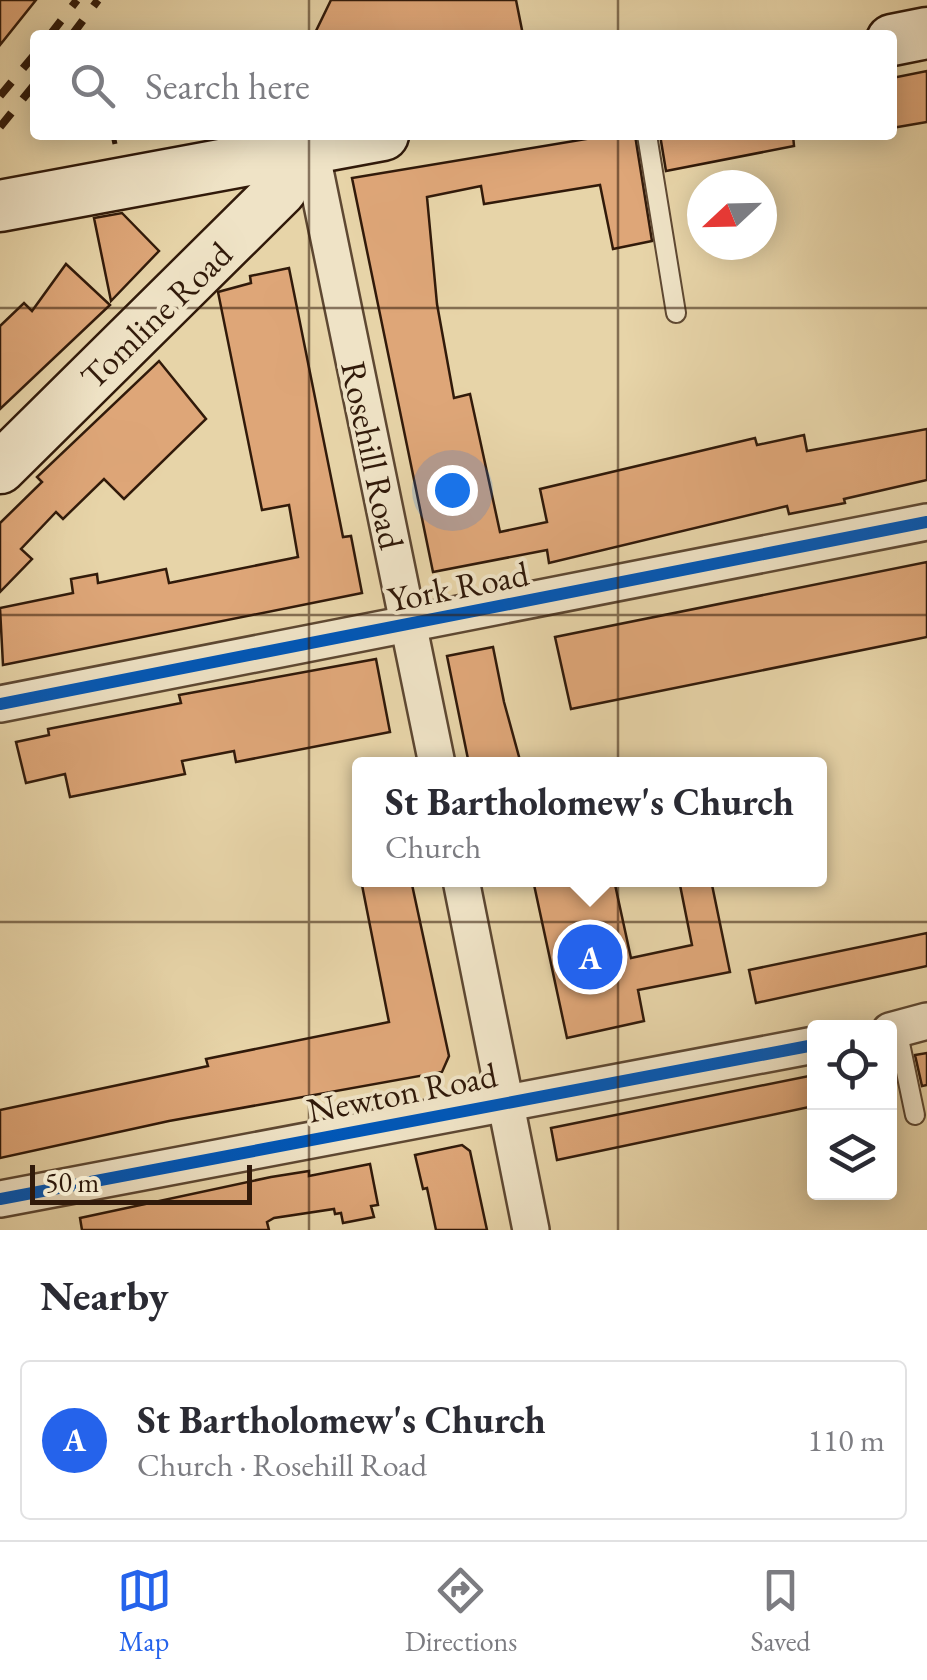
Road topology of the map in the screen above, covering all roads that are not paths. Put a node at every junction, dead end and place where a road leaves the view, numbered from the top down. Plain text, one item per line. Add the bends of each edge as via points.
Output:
1 (927, 33) edge
2 (897, 39) edge
3 (350, 140) edge
4 (649, 140) edge
5 (297, 148) junction
6 (0, 206) edge
7 (676, 313) dead end
8 (0, 468) edge
9 (927, 522) edge
10 (408, 627) junction
11 (0, 704) edge
12 (436, 757) edge
13 (461, 887) edge
14 (905, 1027) edge
15 (807, 1046) edge
16 (507, 1102) junction
17 (916, 1116) dead end
18 (0, 1199) edge
19 (530, 1230) edge

1 - 2 main road
3 - 5 main road
4 - 7 lane
5 - 6 main road
5 - 8 main road, Tomline Road via 285,181 263,210
5 - 10 street, Rosehill Road
9 - 10 street, York Road
10 - 11 street, York Road
10 - 12 street, Rosehill Road
13 - 16 street
14 - 17 lane
15 - 16 street, Newton Road
16 - 18 street, Newton Road
16 - 19 street

